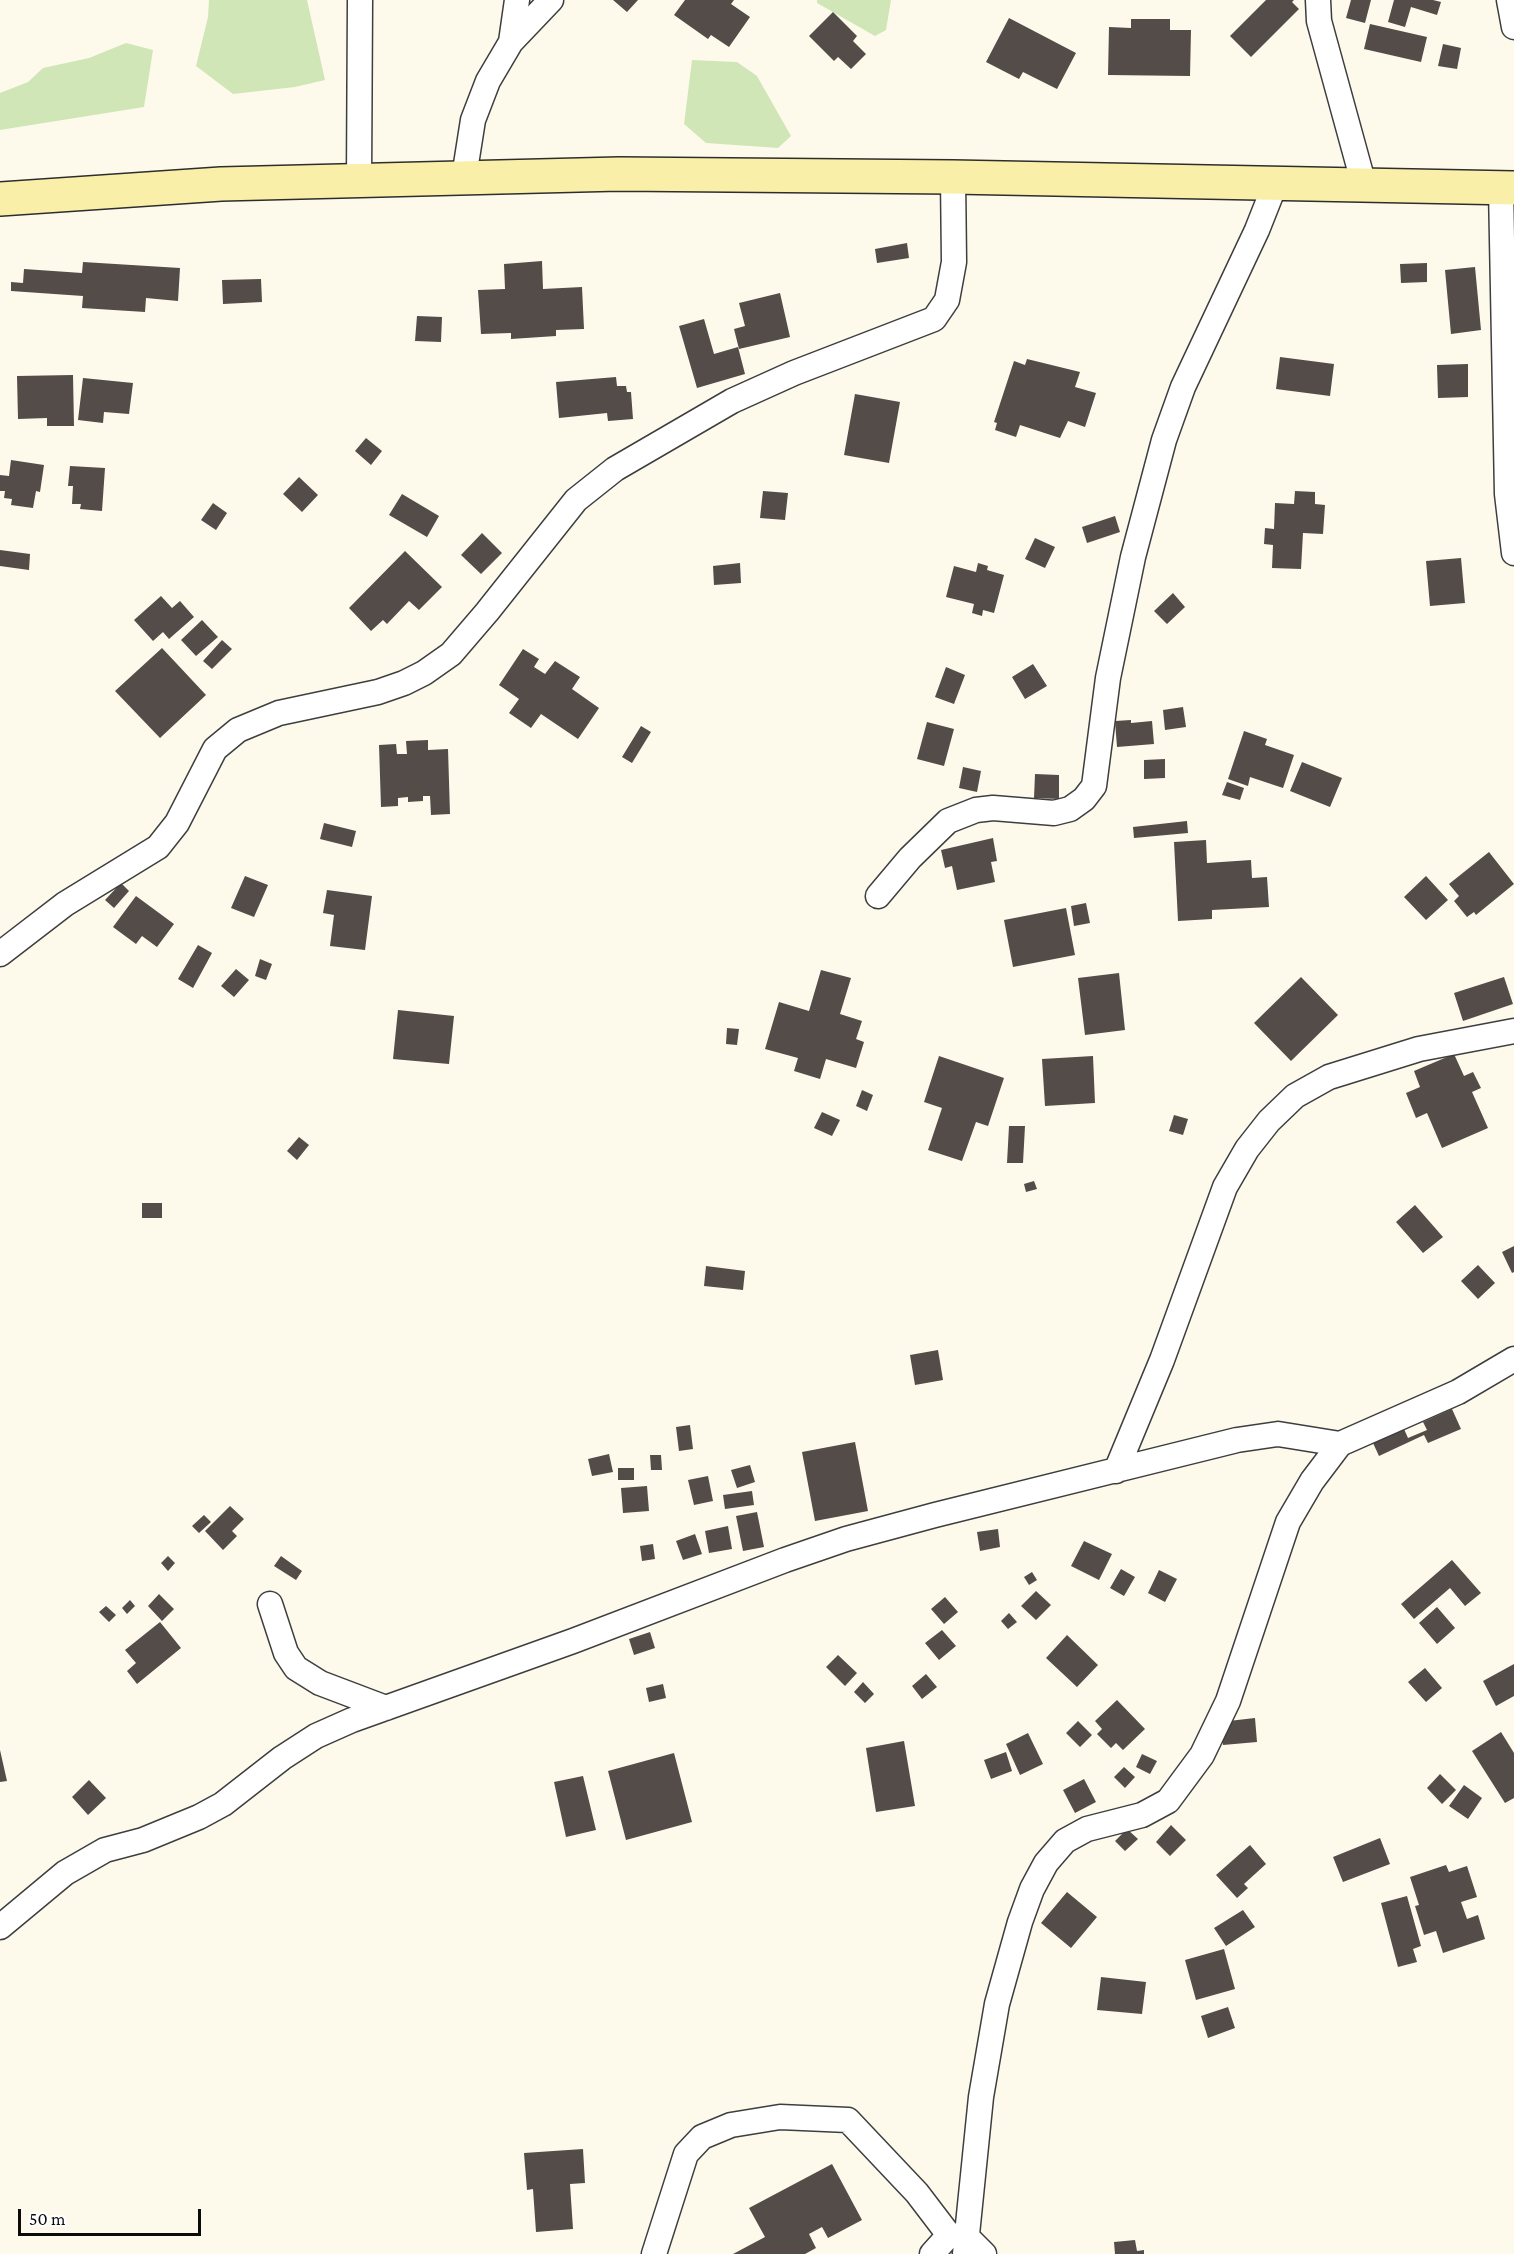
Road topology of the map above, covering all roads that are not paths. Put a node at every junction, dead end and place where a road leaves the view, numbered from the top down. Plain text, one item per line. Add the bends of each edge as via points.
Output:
1 (360, 0) edge
2 (516, 0) edge
3 (550, 0) edge
4 (1318, 0) edge
5 (1509, 0) edge
6 (1514, 27) edge
7 (511, 42) junction
8 (464, 177) junction
9 (953, 177) junction
10 (359, 182) junction
11 (1276, 182) junction
12 (1364, 185) junction
13 (1507, 188) edge
14 (0, 199) edge
15 (1514, 553) edge
16 (878, 896) dead end
17 (0, 954) edge
18 (1514, 1031) edge
19 (1514, 1359) edge
20 (1340, 1444) junction
21 (1116, 1471) junction
22 (270, 1604) dead end
23 (386, 1708) junction
24 (0, 1927) edge
25 (960, 2242) edge
26 (654, 2254) edge
27 (932, 2254) edge
28 (984, 2254) edge

1 - 10 street
2 - 7 street
3 - 7 street
4 - 12 street via 1319,21
5 - 6 street
7 - 8 street via 476,108
8 - 9 main road
8 - 10 main road
9 - 11 main road
9 - 17 street via 954,262 947,300 934,319 732,401 615,469 576,500 451,654 404,683 279,713 238,729 215,749 177,823 158,847 65,904
10 - 14 main road via 221,184
11 - 12 main road
11 - 16 street via 1183,387 1164,441 1133,557 1108,678 1094,786 1070,809 1054,813 993,808 948,821
12 - 13 main road
13 - 15 street via 1507,494
18 - 21 street via 1419,1049 1329,1077 1295,1096 1269,1121 1247,1149 1226,1187
19 - 20 street via 1458,1392
20 - 21 street via 1262,1436
20 - 25 street via 1288,1522 1227,1701 1202,1755 1168,1801 1142,1815 1087,1829 1065,1841 1046,1863 1032,1890 997,2004
21 - 23 street via 846,1539
22 - 23 street via 286,1653 296,1668 320,1683
23 - 24 street via 316,1736 199,1817 143,1840 105,1850 65,1873
25 - 26 street via 848,2120 780,2118 731,2125 702,2137 686,2154
25 - 27 street
25 - 28 street

